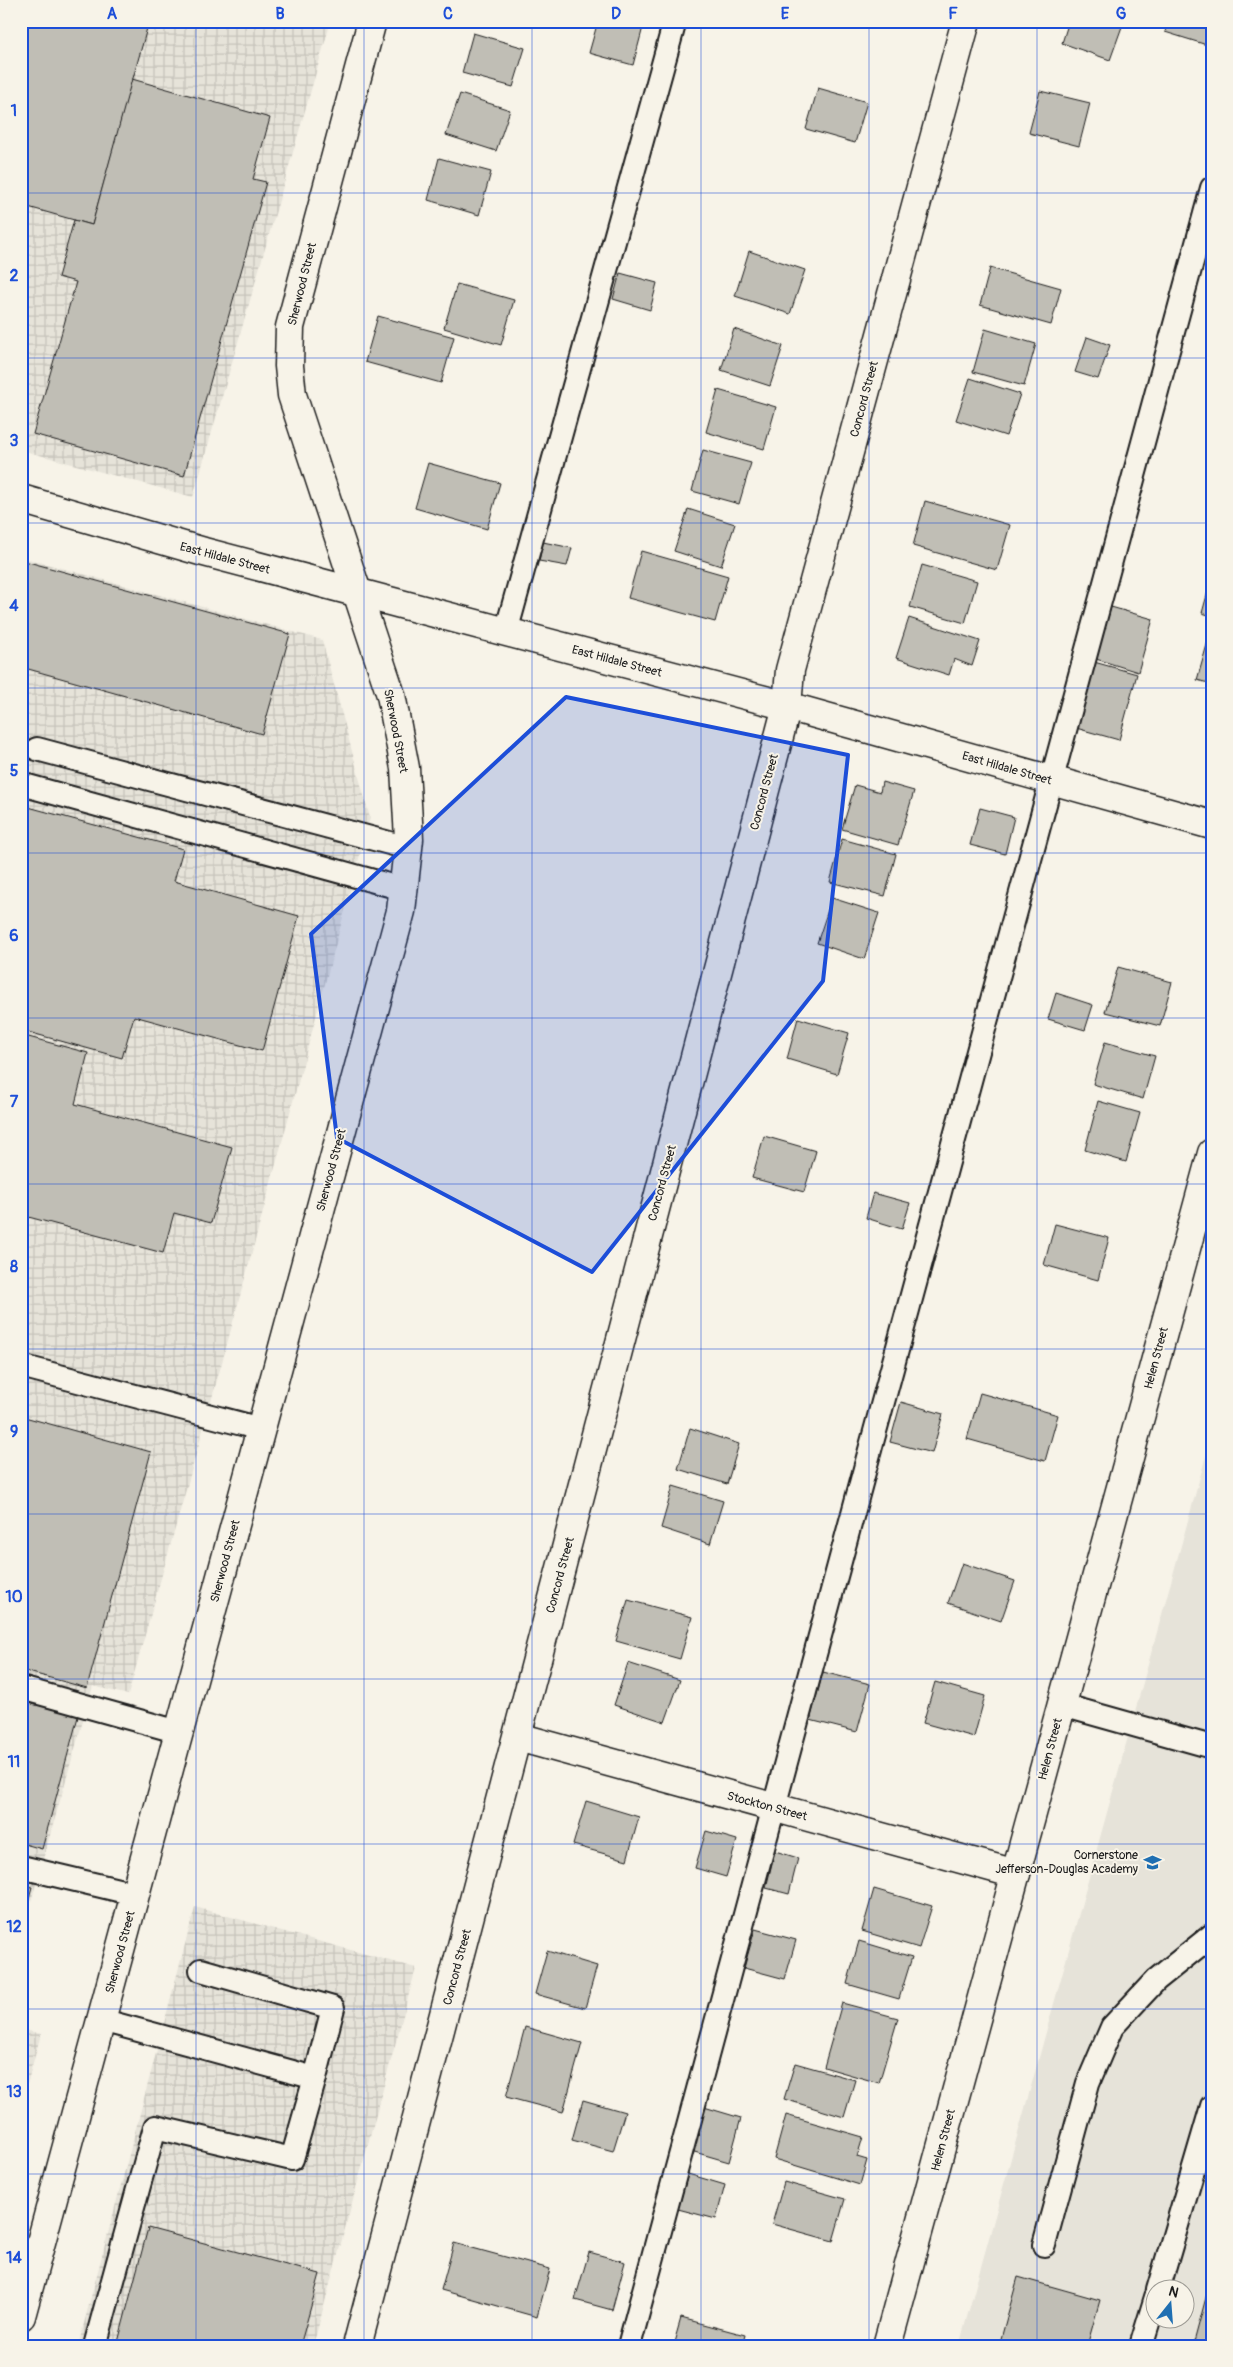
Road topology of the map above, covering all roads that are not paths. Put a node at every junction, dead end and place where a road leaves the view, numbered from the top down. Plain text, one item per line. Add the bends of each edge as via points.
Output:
1 (372, 21) edge
2 (675, 21) edge
3 (966, 21) edge
4 (1212, 188) edge
5 (21, 499) edge
6 (356, 592) junction
7 (506, 632) junction
8 (787, 706) junction
9 (37, 749) dead end
10 (1053, 781) junction
11 (21, 784) edge
12 (1212, 825) edge
13 (408, 848) junction
14 (403, 889) junction
15 (1212, 1153) edge
16 (21, 1366) edge
17 (261, 1429) junction
18 (21, 1688) edge
19 (1062, 1705) junction
20 (179, 1732) junction
21 (518, 1737) junction
22 (1205, 1745) edge
23 (772, 1807) junction
24 (21, 1867) edge
25 (1016, 1874) junction
26 (135, 1894) junction
27 (1212, 1935) edge
28 (201, 1970) dead end
29 (101, 2020) junction
30 (314, 2078) junction
31 (1212, 2106) edge
32 (1044, 2245) dead end
33 (1161, 2280) edge
34 (21, 2316) edge
35 (1146, 2330) edge
36 (95, 2346) edge
37 (357, 2346) edge
38 (629, 2346) edge
39 (887, 2346) edge
40 (1141, 2346) edge

1 - 6 street, Sherwood Street via 290,327 292,395
2 - 7 lane
3 - 8 street, Concord Street via 790,670
4 - 10 lane
5 - 6 street, East Hildale Street
6 - 7 street, East Hildale Street
6 - 13 street, Sherwood Street via 391,695 405,768
7 - 8 street, East Hildale Street
8 - 10 street, East Hildale Street
8 - 21 street, Concord Street
9 - 13 lane
10 - 12 street, East Hildale Street
10 - 23 lane
11 - 14 lane
13 - 14 street, Sherwood Street
14 - 17 street, Sherwood Street via 401,911
15 - 19 street, Helen Street
16 - 17 lane
17 - 20 street, Sherwood Street
18 - 20 lane
19 - 22 lane
19 - 25 street, Helen Street
20 - 26 street, Sherwood Street
21 - 23 street, Stockton Street
21 - 37 street, Concord Street
23 - 25 street, Stockton Street
23 - 38 lane
24 - 26 lane
25 - 39 street, Helen Street
26 - 29 street, Sherwood Street
27 - 32 lane via 1156,1980 1112,2026 1088,2083
28 - 30 lane via 334,2008
29 - 30 lane
29 - 34 street, Sherwood Street
30 - 36 lane via 292,2159 155,2127
31 - 33 lane
35 - 40 lane

